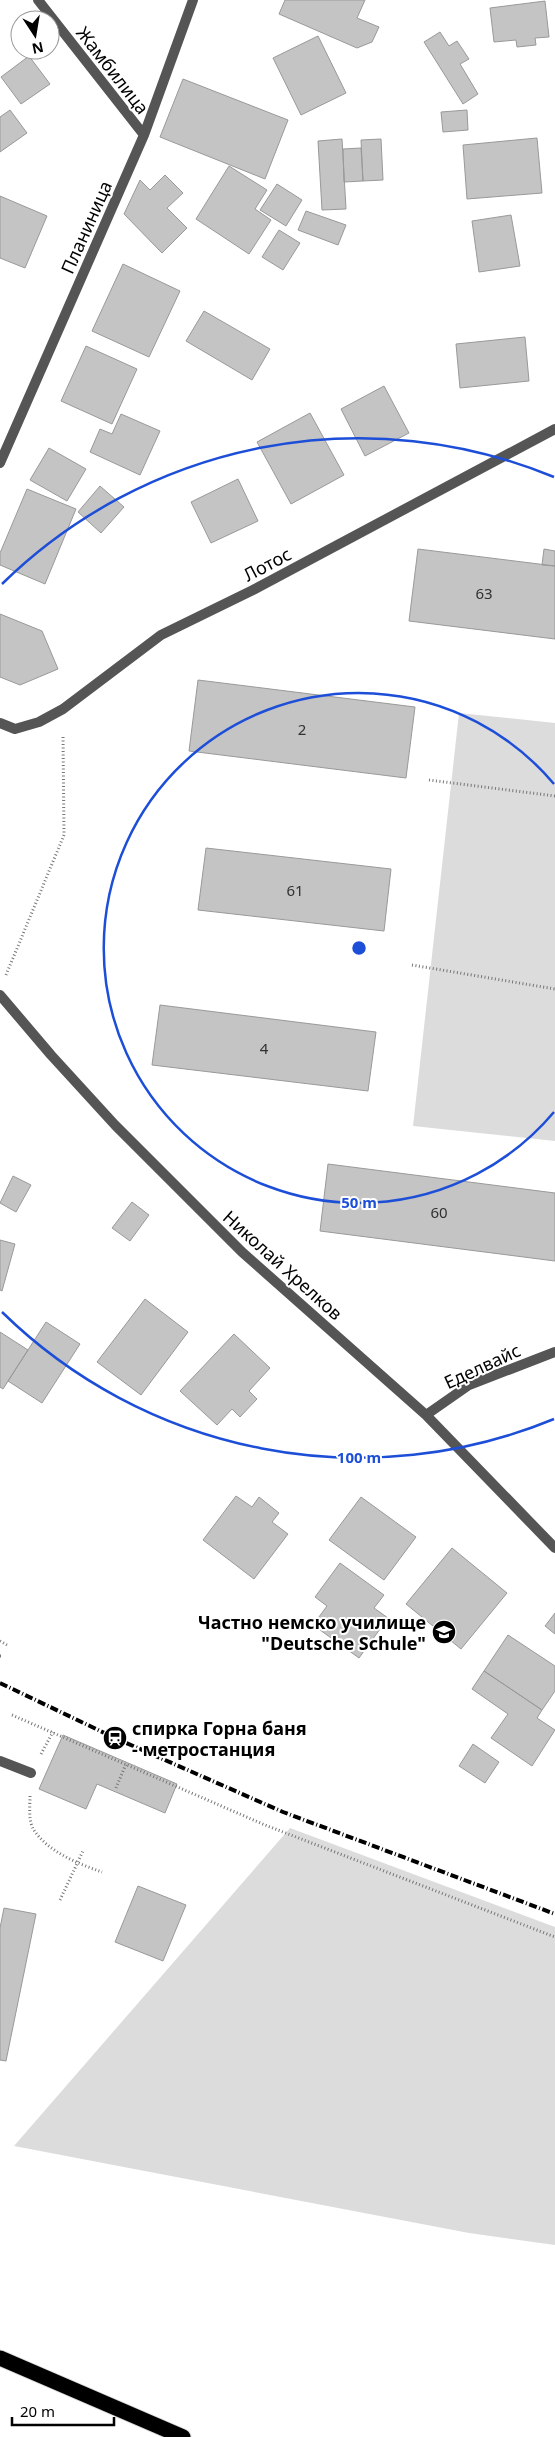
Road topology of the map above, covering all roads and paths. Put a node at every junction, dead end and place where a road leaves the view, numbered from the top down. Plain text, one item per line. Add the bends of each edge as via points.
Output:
1 (38, 0) edge
2 (194, 0) edge
3 (144, 136) junction
4 (555, 429) edge
5 (0, 463) edge
6 (63, 709) junction
7 (0, 723) edge
8 (429, 780) dead end
9 (555, 796) edge
10 (412, 965) dead end
11 (4, 980) dead end
12 (555, 990) edge
13 (0, 995) edge
14 (555, 1352) edge
15 (426, 1415) junction
16 (555, 1548) edge
17 (0, 1641) edge
18 (7, 1645) dead end
19 (12, 1715) dead end
20 (52, 1732) junction
21 (0, 1761) edge
22 (126, 1764) junction
23 (30, 1773) junction
24 (153, 1775) junction
25 (150, 1781) dead end
26 (116, 1788) dead end
27 (83, 1851) dead end
28 (78, 1864) junction
29 (102, 1872) dead end
30 (60, 1900) dead end
31 (555, 1937) edge
32 (0, 2358) edge
33 (183, 2437) edge

1 - 3 street, Жамбилица
2 - 3 street, Планиница
3 - 5 street, Планиница
4 - 6 street, Лотос via 253,590 161,635
6 - 7 street, Лотос via 40,722 15,729
6 - 11 path via 64,835
8 - 9 path
10 - 12 path
13 - 15 street, Николай Хрелков via 108,1118 242,1252
14 - 15 street, Еделвайс via 469,1385
15 - 16 street, Николай Хрелков
17 - 18 path
19 - 20 path
20 - 22 path
20 - 23 path
21 - 23 street
22 - 24 path
22 - 26 path
23 - 28 path via 33,1829 46,1843
24 - 25 path
24 - 31 path via 265,1825
27 - 28 path
28 - 29 path
28 - 30 path
32 - 33 highway

